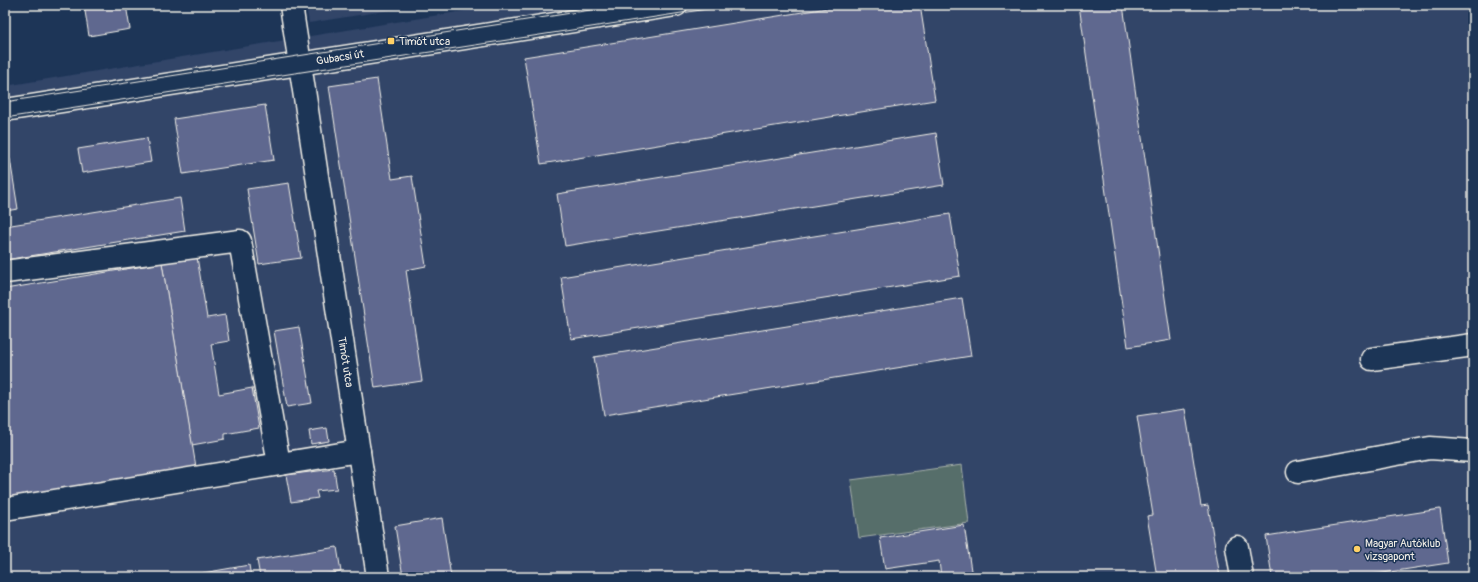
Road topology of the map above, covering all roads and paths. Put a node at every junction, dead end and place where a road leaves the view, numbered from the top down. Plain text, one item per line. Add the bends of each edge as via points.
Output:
1 (291, 5) edge
2 (676, 5) edge
3 (300, 63) junction
4 (5, 110) edge
5 (5, 272) edge
6 (1473, 345) edge
7 (1372, 359) dead end
8 (359, 451) junction
9 (1473, 451) edge
10 (279, 464) junction
11 (1298, 472) dead end
12 (5, 509) edge
13 (1237, 546) dead end
14 (378, 577) edge
15 (1242, 577) edge

1 - 3 street, Timót utca
2 - 3 street, Gubacsi út
3 - 4 street, Gubacsi út
3 - 8 street, Timót utca
5 - 10 street via 240,241
6 - 7 street
8 - 10 street
8 - 14 street, Timót utca
9 - 11 street via 1430,448
10 - 12 street
13 - 15 street

